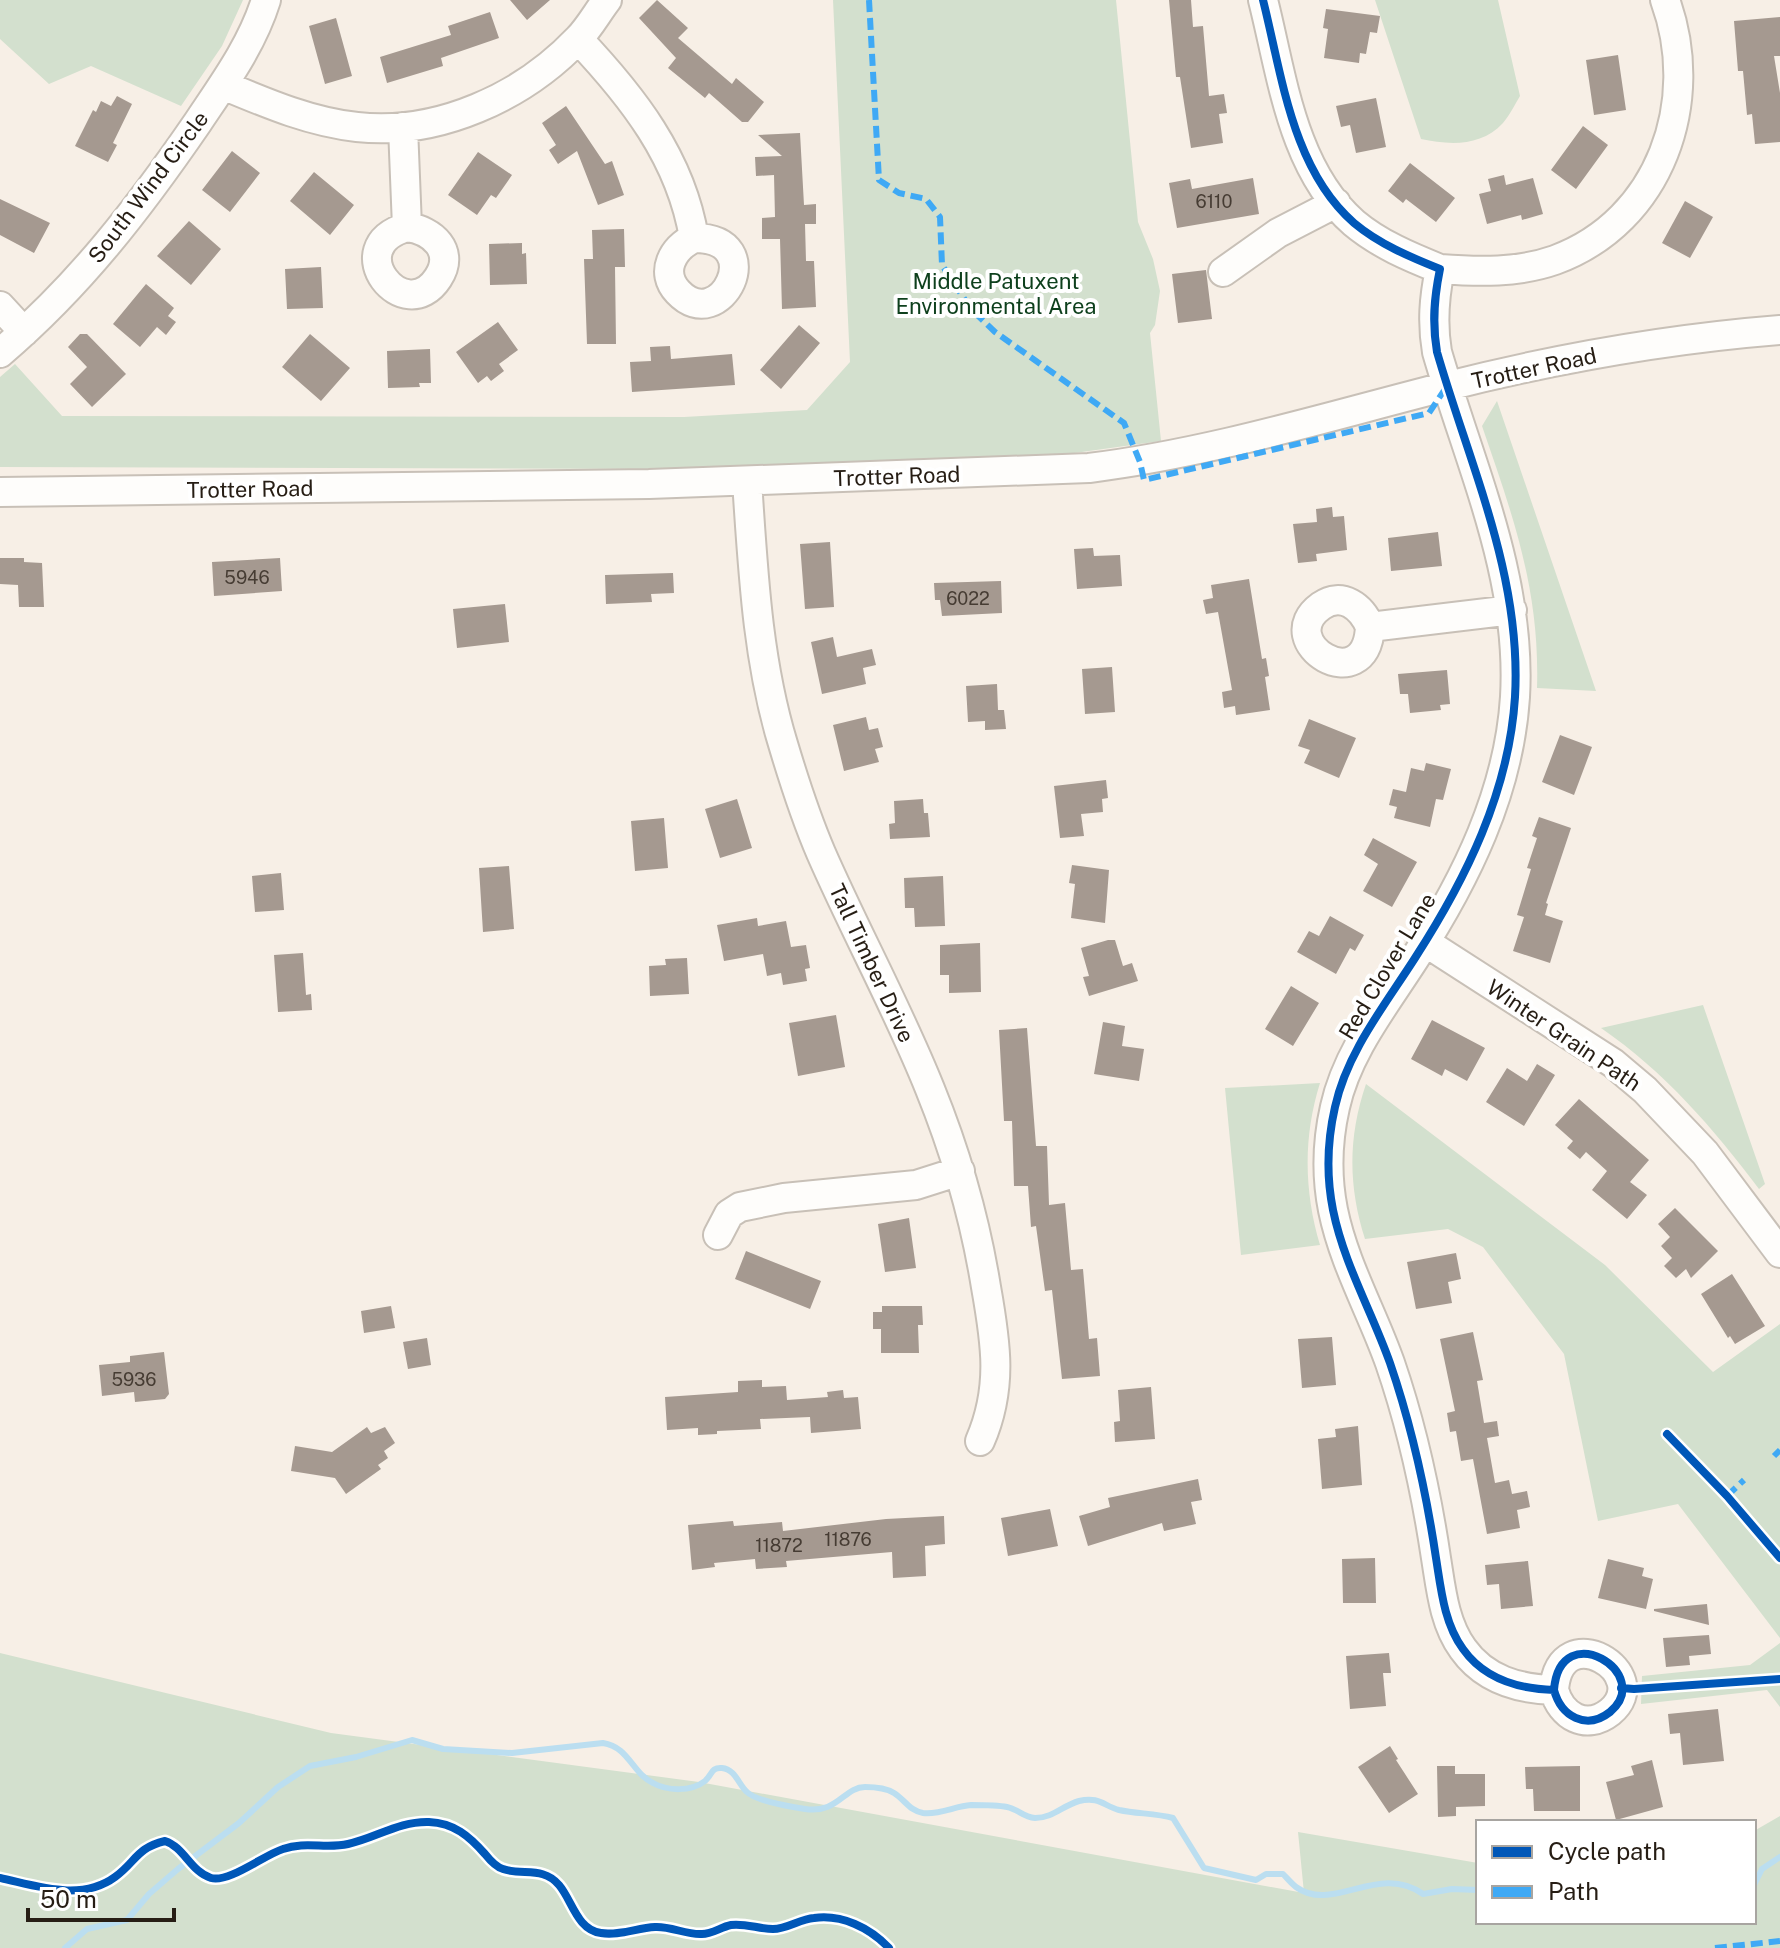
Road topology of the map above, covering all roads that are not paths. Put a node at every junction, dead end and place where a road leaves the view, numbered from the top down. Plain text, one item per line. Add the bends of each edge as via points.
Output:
1 (266, 0) edge
2 (607, 0) edge
3 (1263, 0) edge
4 (1665, 0) edge
5 (578, 39) junction
6 (223, 85) junction
7 (403, 127) junction
8 (1336, 203) junction
9 (407, 227) dead end
10 (694, 238) dead end
11 (1440, 269) junction
12 (1223, 272) dead end
13 (0, 306) edge
14 (1780, 330) edge
15 (24, 332) junction
16 (0, 353) edge
17 (1447, 386) junction
18 (747, 481) junction
19 (0, 492) edge
20 (1512, 610) junction
21 (1370, 627) dead end
22 (1425, 942) junction
23 (960, 1171) junction
24 (718, 1235) dead end
25 (1780, 1253) edge
26 (980, 1441) dead end
27 (1554, 1690) dead end

1 - 6 street, South Wind Circle via 249,43
2 - 5 street
3 - 8 street via 1300,139
4 - 11 street via 1678,46 1679,102 1663,159 1630,207 1608,229 1557,259 1499,272
5 - 7 street via 521,86 487,104
5 - 10 street via 654,132 679,181
6 - 7 street via 321,121
6 - 15 street, South Wind Circle via 125,225
7 - 9 street
8 - 11 street via 1380,242
8 - 12 street via 1278,233
11 - 17 street, Red Clover Lane via 1432,327
13 - 15 street
14 - 17 street, Trotter Road via 1672,341
15 - 16 street, South Wind Circle
17 - 18 street, Trotter Road via 1140,462 1038,472
17 - 20 street, Red Clover Lane via 1504,564
18 - 19 street, Trotter Road
18 - 23 street, Tall Timber Drive via 760,638 782,742 820,851 930,1088
20 - 21 street
20 - 22 street, Red Clover Lane via 1515,698 1501,781 1470,863
22 - 25 street, Winter Grain Path via 1613,1063 1645,1090 1705,1153
22 - 27 street, Red Clover Lane via 1346,1070 1329,1139 1332,1204 1390,1362 1419,1460 1450,1626 1483,1670 1516,1686
23 - 24 street via 916,1185 740,1207 729,1214
23 - 26 street, Tall Timber Drive via 984,1272 996,1365 991,1416

